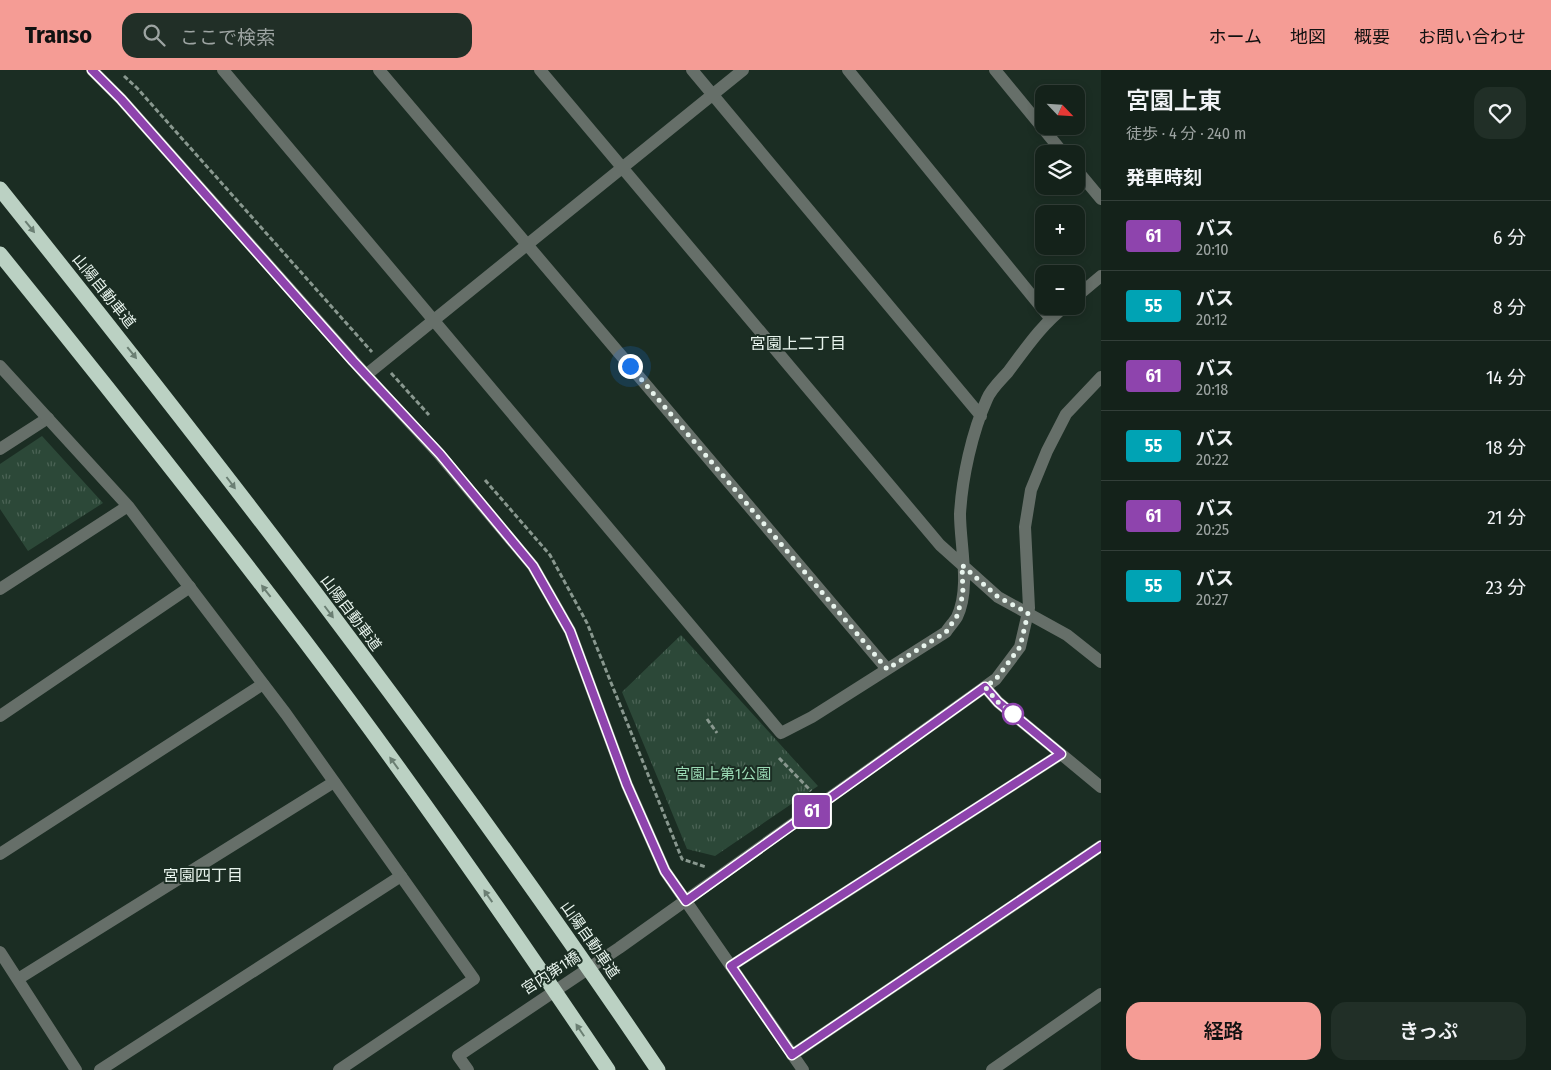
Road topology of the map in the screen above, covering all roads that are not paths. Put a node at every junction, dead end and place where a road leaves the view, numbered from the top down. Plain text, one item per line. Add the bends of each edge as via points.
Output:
1 (92, 70) edge
2 (223, 70) edge
3 (378, 70) edge
4 (540, 70) edge
5 (692, 70) edge
6 (743, 70) edge
7 (848, 70) edge
8 (996, 70) edge
9 (712, 94) junction
10 (1057, 145) edge
11 (622, 167) junction
12 (1085, 180) edge
13 (0, 188) edge
14 (1101, 199) edge
15 (526, 244) junction
16 (0, 254) edge
17 (1101, 276) edge
18 (1085, 289) edge
19 (1054, 315) edge
20 (1050, 318) junction
21 (433, 320) junction
22 (0, 366) edge
23 (366, 375) junction
24 (1101, 377) edge
25 (981, 416) junction
26 (48, 418) junction
27 (0, 449) edge
28 (128, 506) junction
29 (962, 565) junction
30 (190, 587) junction
31 (0, 589) edge
32 (1028, 613) junction
33 (1101, 662) edge
34 (887, 669) junction
35 (264, 684) junction
36 (985, 687) junction
37 (0, 716) edge
38 (1061, 754) junction
39 (334, 782) junction
40 (1101, 787) edge
41 (1101, 846) edge
42 (0, 854) edge
43 (401, 876) junction
44 (686, 901) junction
45 (0, 952) edge
46 (731, 966) junction
47 (18, 979) junction
48 (1101, 994) edge
49 (792, 1055) junction
50 (76, 1070) edge
51 (100, 1070) edge
52 (339, 1070) edge
53 (468, 1070) edge
54 (608, 1070) edge
55 (658, 1070) edge
56 (803, 1070) edge
57 (992, 1070) edge

1 - 23 street
2 - 21 street
3 - 15 street
4 - 11 street
5 - 9 street
6 - 9 street
7 - 20 street
8 - 10 street
9 - 11 street
9 - 25 street
11 - 15 street
11 - 29 street via 940,545
12 - 14 street
13 -> 55 highway, 山陽自動車道 via 331,614 466,796
15 - 21 street
15 - 34 street
54 -> 16 highway via 436,820 304,641
17 - 18 street
19 - 20 street
20 - 25 street via 988,397
21 - 23 street
21 - 34 street via 781,733
22 - 26 street
23 - 44 street via 440,454 533,566 570,631 627,785 665,871
24 - 32 street, 宮内第1橋 via 1066,414 1031,490 1025,527
25 - 29 street via 965,476 960,514
26 - 27 street
26 - 28 street
28 - 30 street
28 - 31 street
29 - 32 street via 998,597
29 - 34 street via 963,594 957,616 946,632
30 - 35 street
30 - 37 street
32 - 33 street via 1067,635
32 - 36 street, 宮内第1橋 via 1020,647 996,679
35 - 39 street
35 - 42 street
36 - 38 street via 998,702
36 - 44 street, 宮内第1橋
38 - 40 street
38 - 46 street
39 - 43 street
39 - 47 street
41 - 49 street
43 - 51 street
43 - 52 street via 474,979
44 - 46 street
44 - 53 street, 宮内第1橋 via 458,1056
45 - 47 street
46 - 49 street
47 - 50 street
48 - 57 street
49 - 56 street

